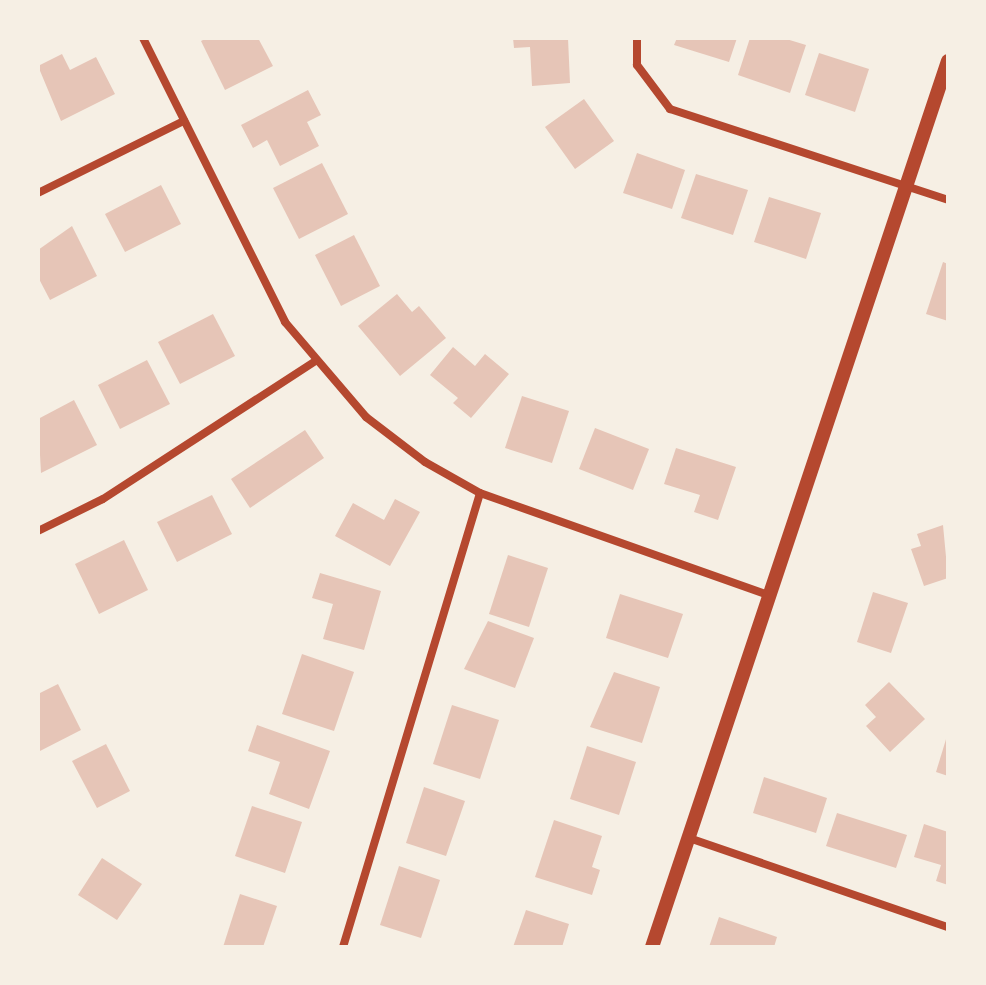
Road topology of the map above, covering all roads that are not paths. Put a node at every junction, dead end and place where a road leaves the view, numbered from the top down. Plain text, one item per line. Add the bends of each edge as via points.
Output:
1 (143, 38) edge
2 (637, 38) edge
3 (948, 61) edge
4 (184, 121) junction
5 (905, 186) junction
6 (38, 193) edge
7 (948, 200) edge
8 (314, 362) junction
9 (480, 493) junction
10 (38, 531) edge
11 (771, 596) junction
12 (689, 838) junction
13 (948, 927) edge
14 (343, 947) edge
15 (652, 947) edge

1 - 4 street
2 - 5 street via 637,65 670,109
3 - 5 main road
4 - 6 street
4 - 8 street via 285,322
5 - 7 street
5 - 11 main road
8 - 9 street via 366,417 425,462
8 - 10 street via 103,499
9 - 11 street
9 - 14 street
11 - 12 main road
12 - 13 street
12 - 15 main road

